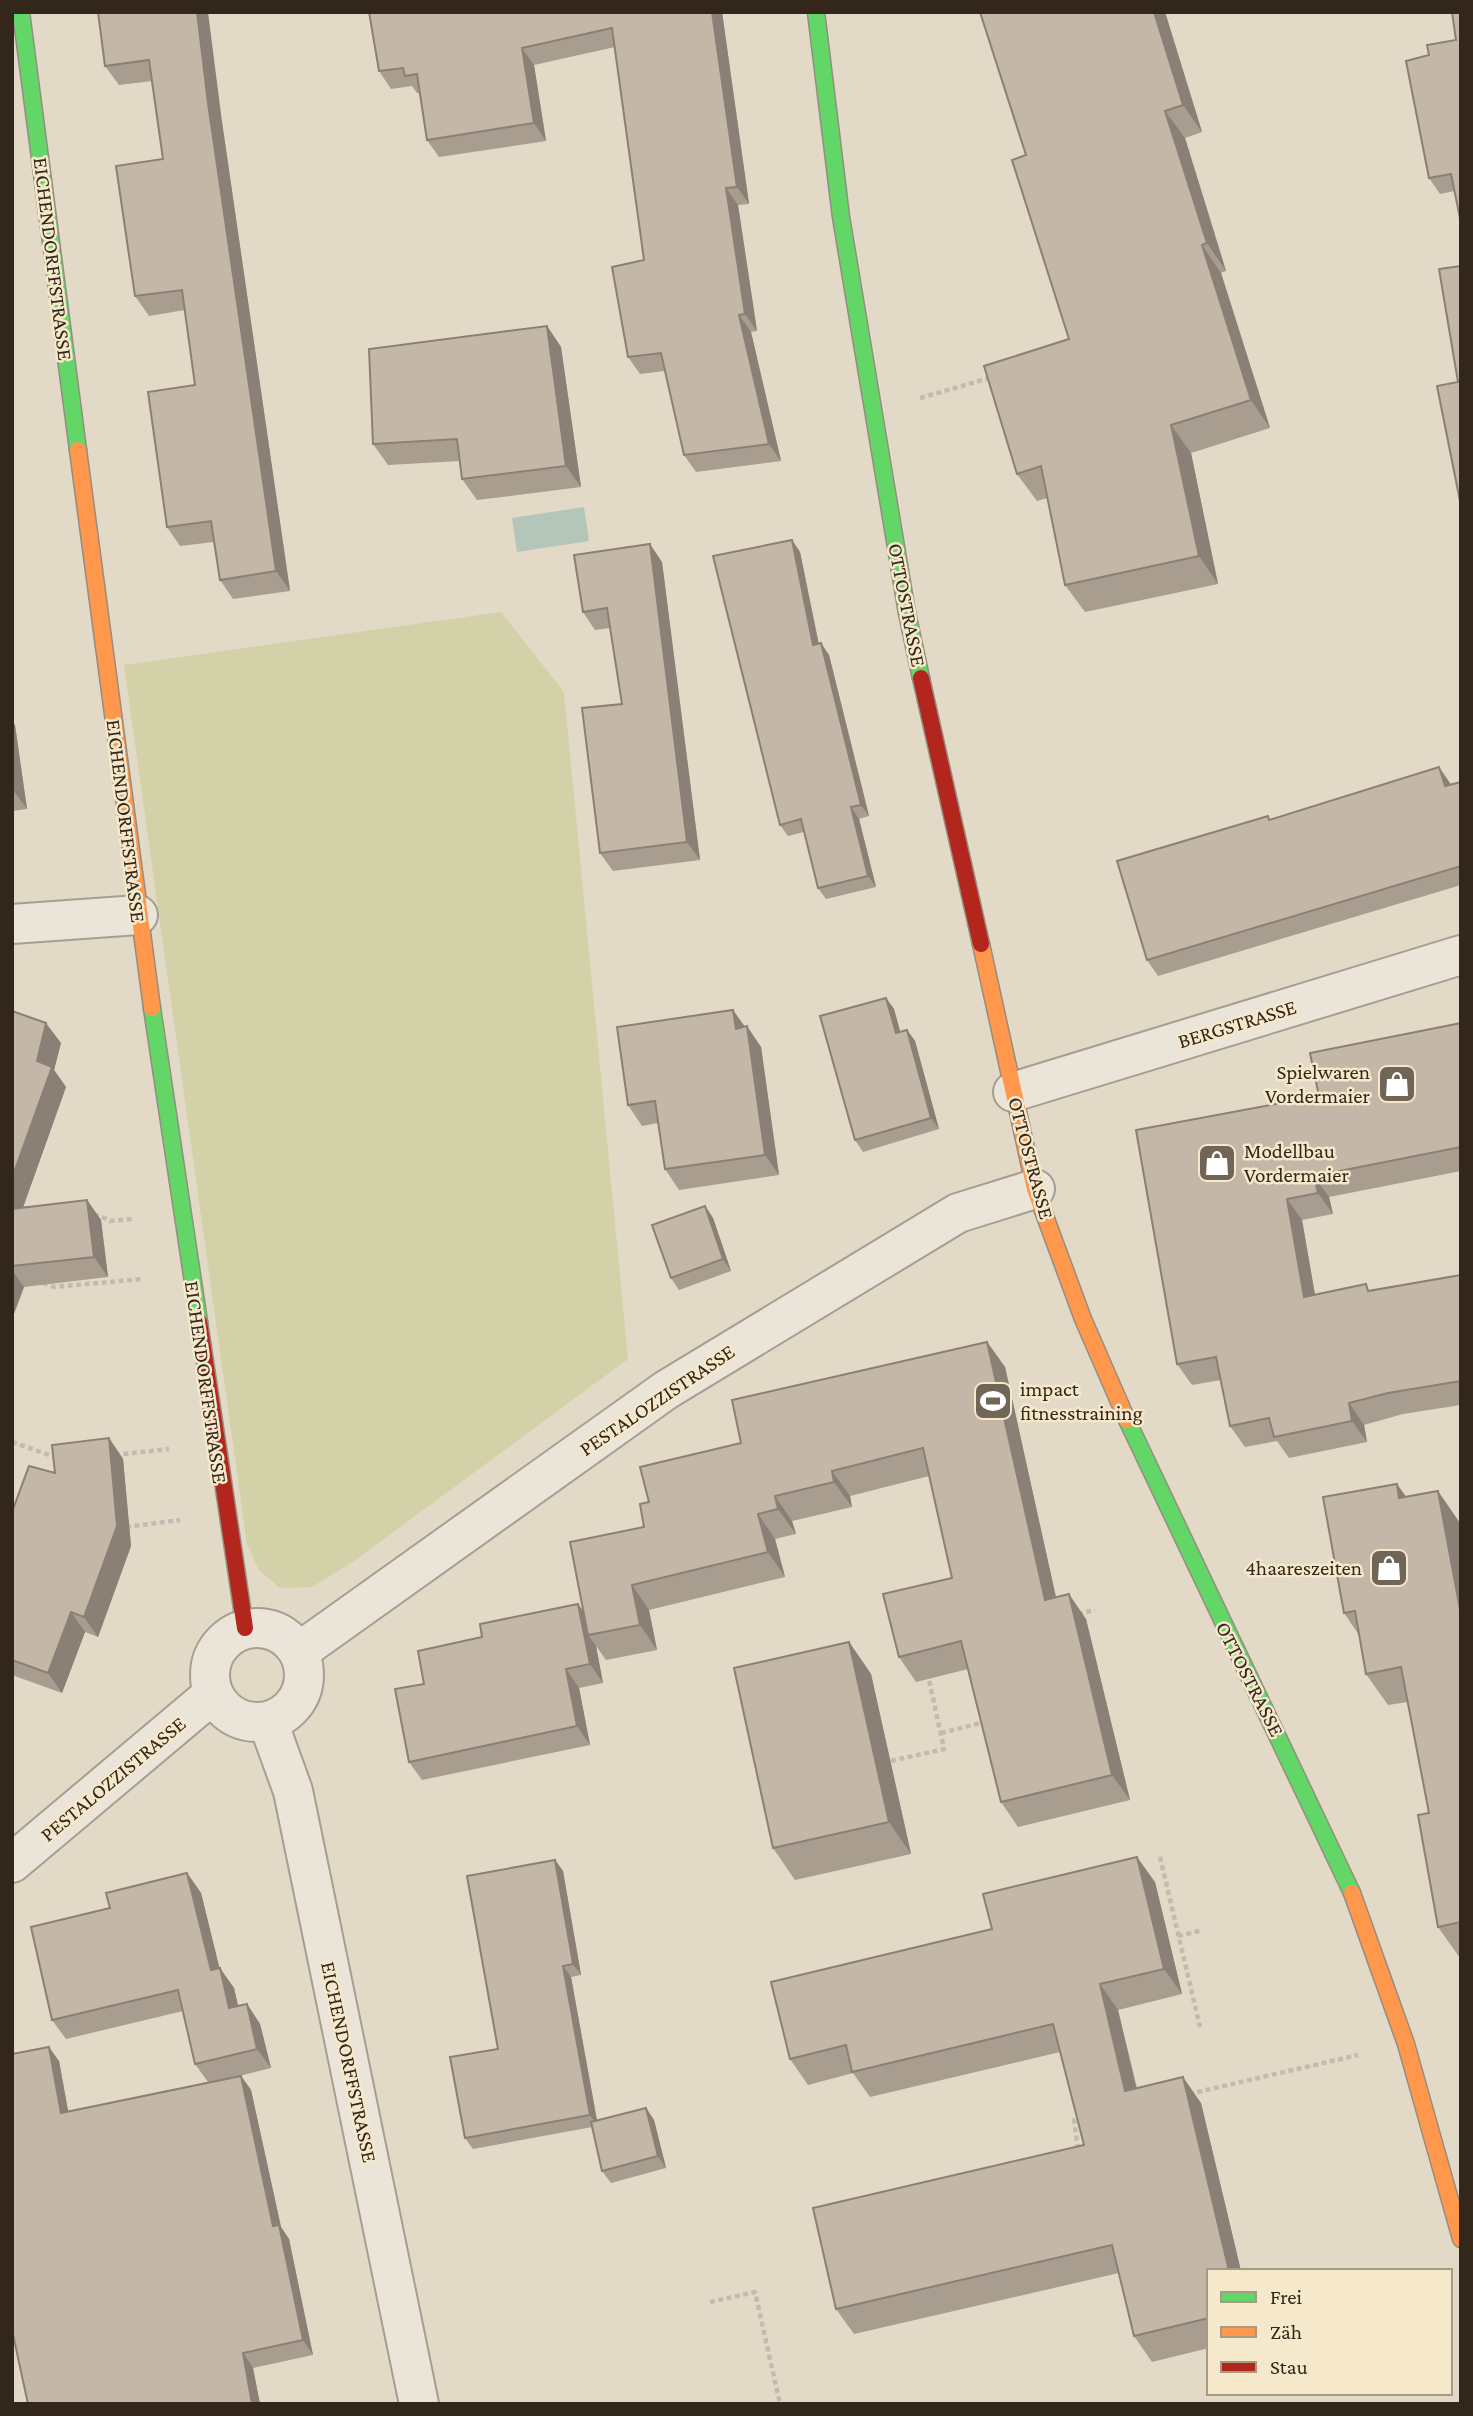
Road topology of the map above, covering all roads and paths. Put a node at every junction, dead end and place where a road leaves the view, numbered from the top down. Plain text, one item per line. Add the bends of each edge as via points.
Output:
1 (21, 12) edge
2 (816, 12) edge
3 (1007, 373) edge
4 (873, 411) junction
5 (138, 915) junction
6 (12, 924) edge
7 (1461, 955) edge
8 (1013, 1092) junction
9 (1035, 1189) junction
10 (101, 1216) dead end
11 (88, 1217) edge
12 (33, 1280) edge
13 (104, 1282) dead end
14 (12, 1442) edge
15 (120, 1454) dead end
16 (106, 1456) edge
17 (65, 1460) edge
18 (128, 1526) dead end
19 (117, 1528) edge
20 (1094, 1610) dead end
21 (1068, 1616) edge
22 (245, 1628) junction
23 (300, 1651) junction
24 (926, 1666) edge
25 (213, 1694) junction
26 (992, 1720) edge
27 (268, 1722) junction
28 (941, 1733) junction
29 (891, 1761) dead end
30 (1160, 1857) dead end
31 (12, 1863) edge
32 (1203, 1930) dead end
33 (1178, 1936) junction
34 (1200, 2027) dead end
35 (1406, 2044) junction
36 (1180, 2096) edge
37 (1087, 2118) edge
38 (1079, 2155) edge
39 (1461, 2239) edge
40 (710, 2302) dead end
41 (419, 2404) edge
42 (780, 2404) edge

1 - 5 street, EICHENDORFFSTRASSE
2 - 4 street, OTTOSTRASSE via 841,217
3 - 4 path
4 - 8 street, OTTOSTRASSE via 907,613
5 - 6 street
5 - 22 street, EICHENDORFFSTRASSE
7 - 8 street, BERGSTRASSE
8 - 9 street, OTTOSTRASSE
9 - 23 street, PESTALOZZISTRASSE via 958,1213 687,1377
9 - 35 street, OTTOSTRASSE via 1083,1319 1145,1461 1352,1892
10 - 11 path
12 - 13 path via 54,1287
14 - 17 path
15 - 16 path
18 - 19 path
20 - 21 path
22 - 23 street via 276,1631
22 - 25 street via 221,1642 209,1667
23 - 27 street via 306,1679 294,1707
24 - 28 path
25 - 27 street via 226,1712 246,1722
25 - 31 street, PESTALOZZISTRASSE
26 - 28 path
27 - 41 street, EICHENDORFFSTRASSE via 293,1791
28 - 29 path via 944,1749
30 - 33 path
32 - 33 path
33 - 34 path
35 - 36 path
35 - 39 street, OTTOSTRASSE
37 - 38 path via 1074,2120
40 - 42 path via 755,2292

